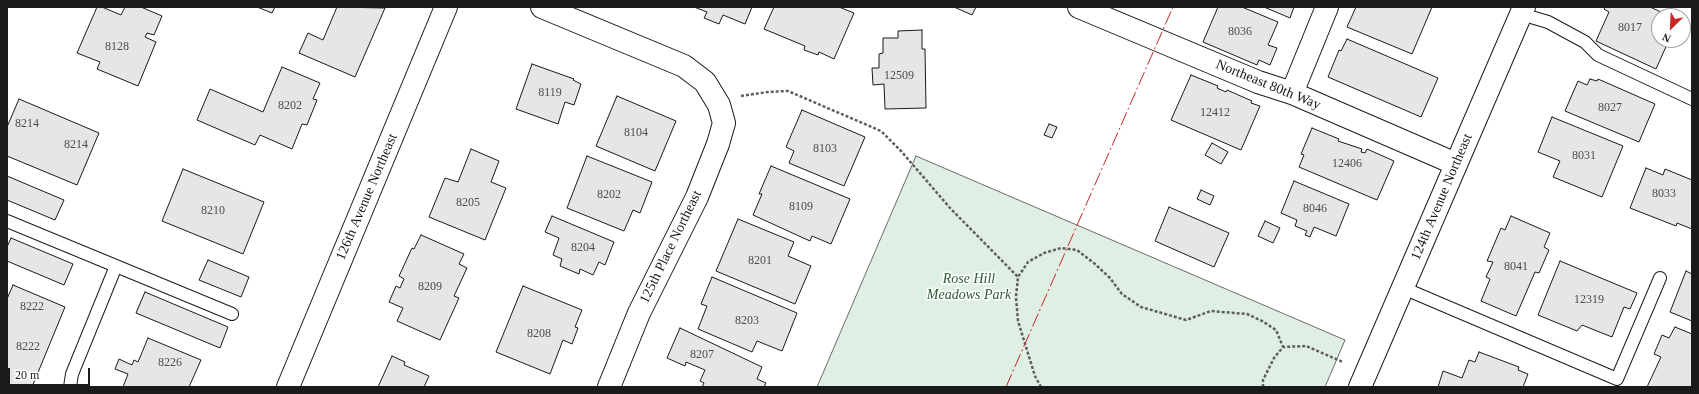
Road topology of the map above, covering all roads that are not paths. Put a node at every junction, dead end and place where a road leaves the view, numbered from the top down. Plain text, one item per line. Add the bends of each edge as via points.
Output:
1 (446, 7) edge
2 (542, 7) edge
3 (1079, 7) edge
4 (1327, 7) edge
5 (1522, 10) edge
6 (1292, 93) junction
7 (1692, 99) edge
8 (1456, 164) junction
9 (7, 221) edge
10 (116, 266) junction
11 (1660, 278) dead end
12 (1403, 288) junction
13 (232, 314) dead end
14 (70, 387) edge
15 (288, 387) edge
16 (609, 387) edge
17 (1360, 387) edge

1 - 15 street, 126th Avenue Northeast
2 - 16 street, 125th Place Northeast via 684,66 706,82 719,106 724,123 697,197 639,313
3 - 6 street, Northeast 80th Way via 1258,82
4 - 6 street
5 - 7 lane via 1585,42 1598,55
5 - 8 street, 124th Avenue Northeast
6 - 8 street, Northeast 80th Way
8 - 12 street, 124th Avenue Northeast
9 - 10 lane
10 - 13 lane
10 - 14 lane via 72,374
11 - 12 lane via 1617,378
12 - 17 street, 124th Avenue Northeast

